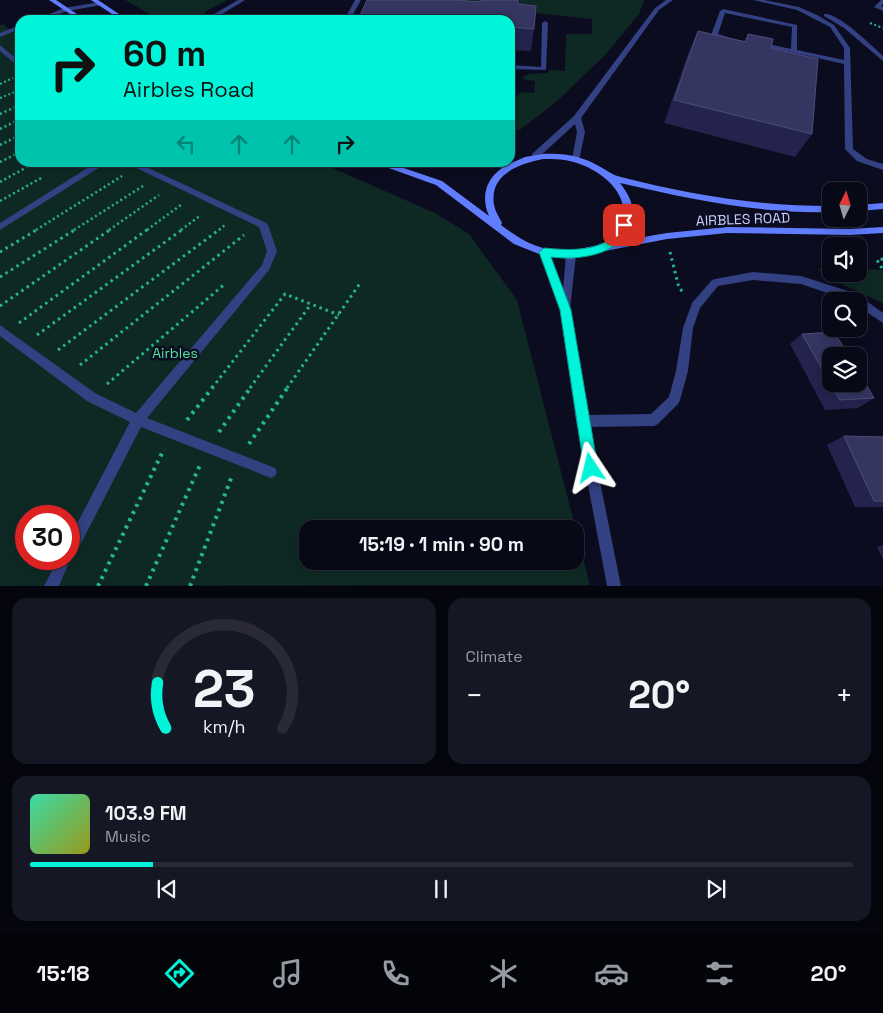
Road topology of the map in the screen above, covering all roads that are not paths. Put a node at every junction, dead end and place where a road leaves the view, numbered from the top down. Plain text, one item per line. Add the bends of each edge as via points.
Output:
1 (52, 0) edge
2 (94, 0) edge
3 (242, 0) edge
4 (358, 0) edge
5 (657, 0) edge
6 (670, 0) edge
7 (756, 0) edge
8 (783, 0) edge
9 (883, 1) edge
10 (100, 4) junction
11 (66, 9) junction
12 (657, 9) junction
13 (883, 9) edge
14 (51, 15) edge
15 (75, 15) edge
16 (117, 15) edge
17 (214, 15) edge
18 (350, 15) edge
19 (545, 23) dead end
20 (15, 29) edge
21 (0, 35) edge
22 (732, 39) edge
23 (750, 42) edge
24 (0, 47) edge
25 (794, 52) junction
26 (883, 59) edge
27 (15, 61) edge
28 (848, 63) junction
29 (515, 67) edge
30 (577, 118) junction
31 (534, 156) junction
32 (576, 159) junction
33 (515, 163) edge
34 (883, 166) edge
35 (96, 167) edge
36 (137, 167) edge
37 (391, 167) edge
38 (506, 167) edge
39 (610, 176) junction
40 (883, 206) edge
41 (868, 207) edge
42 (822, 210) edge
43 (0, 227) edge
44 (502, 230) junction
45 (883, 230) edge
46 (605, 247) junction
47 (544, 252) junction
48 (571, 255) junction
49 (837, 292) edge
50 (867, 308) edge
51 (565, 310) junction
52 (883, 319) edge
53 (2, 331) edge
54 (138, 420) junction
55 (582, 421) junction
56 (271, 472) dead end
57 (80, 531) edge
58 (59, 570) edge
59 (51, 586) edge
60 (614, 586) edge

1 - 11 main road
2 - 10 main road
3 - 17 street
4 - 18 street
5 - 12 street
6 - 12 street
7 - 28 street via 799,9 832,26 847,48
8 - 26 street via 821,11 846,27
9 - 13 street via 877,6
10 - 11 street
10 - 16 main road
11 - 14 street
11 - 15 main road
12 - 30 street
19 - 29 street via 544,69
20 - 21 street
22 - 25 street via 714,35 723,11 796,26
23 - 25 street
24 - 27 street
25 - 28 street
28 - 34 street via 849,149 855,157 868,164
30 - 31 street
30 - 32 street via 581,132
31 - 32 main road, AIRBLES ROAD
31 - 33 main road, AIRBLES ROAD
32 - 39 main road, AIRBLES ROAD
35 - 43 street
36 - 54 street via 263,225 272,251 266,267
37 - 44 main road, AIRBLES ROAD via 439,183
38 - 44 main road, AIRBLES ROAD via 494,178 488,194 491,213
39 - 42 main road, AIRBLES ROAD via 747,206
39 - 46 main road, AIRBLES ROAD via 625,196 629,214 620,236
40 - 41 main road
44 - 47 main road, AIRBLES ROAD via 517,242
45 - 46 main road, AIRBLES ROAD via 727,230
46 - 48 main road, AIRBLES ROAD
47 - 48 main road, AIRBLES ROAD
47 - 51 street
48 - 51 street
49 - 55 street via 801,280 752,276 716,284 696,306 688,328 674,400 654,420
50 - 52 street
51 - 55 street
53 - 54 street via 91,397
54 - 56 street
54 - 57 street
55 - 60 street
58 - 59 street

